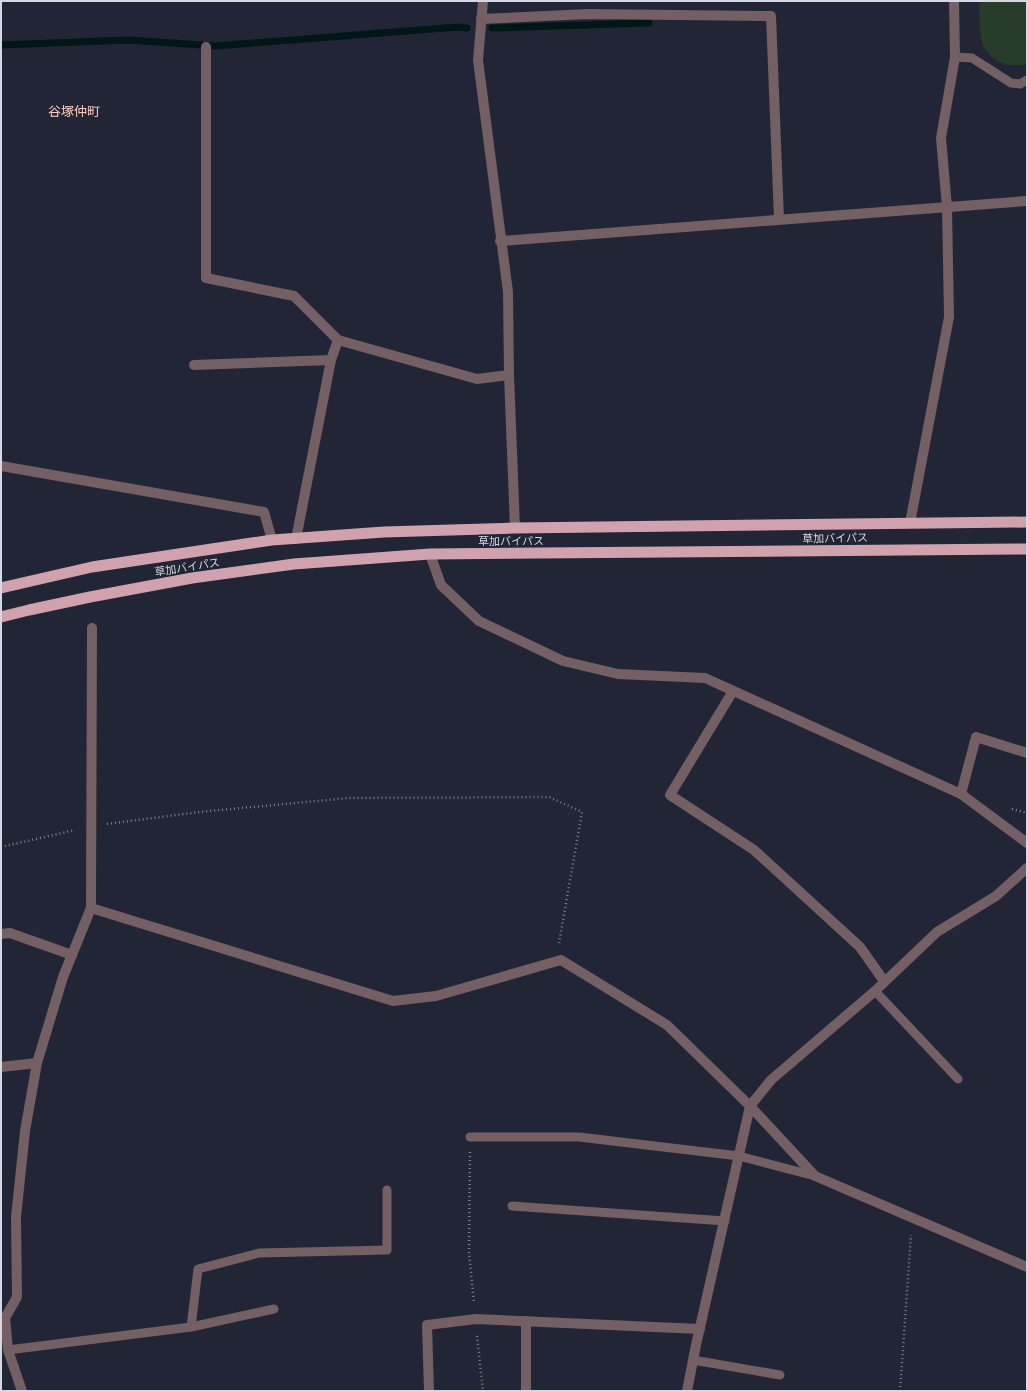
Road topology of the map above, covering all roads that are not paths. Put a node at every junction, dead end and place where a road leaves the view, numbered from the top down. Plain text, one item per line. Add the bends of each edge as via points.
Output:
1 (483, 1) edge
2 (954, 1) edge
3 (481, 19) junction
4 (206, 47) dead end
5 (954, 57) junction
6 (1027, 80) edge
7 (1027, 201) edge
8 (946, 206) junction
9 (779, 219) junction
10 (500, 241) junction
11 (338, 340) junction
12 (331, 360) junction
13 (194, 364) dead end
14 (509, 374) junction
15 (1, 466) edge
16 (1027, 522) edge
17 (910, 523) junction
18 (515, 528) junction
19 (296, 538) junction
20 (272, 540) junction
21 (1027, 549) edge
22 (430, 554) junction
23 (1, 588) edge
24 (1, 617) edge
25 (92, 628) dead end
26 (732, 691) junction
27 (1027, 753) edge
28 (961, 794) junction
29 (1027, 843) edge
30 (1027, 868) edge
31 (91, 908) junction
32 (1, 934) edge
33 (72, 955) junction
34 (884, 981) junction
35 (875, 991) junction
36 (37, 1063) junction
37 (1, 1067) edge
38 (958, 1079) dead end
39 (750, 1106) junction
40 (470, 1137) road end
41 (739, 1156) junction
42 (815, 1176) junction
43 (387, 1190) dead end
44 (512, 1206) dead end
45 (725, 1221) junction
46 (1027, 1267) edge
47 (274, 1309) dead end
48 (3, 1319) edge
49 (526, 1321) junction
50 (191, 1327) junction
51 (700, 1329) junction
52 (8, 1350) junction
53 (694, 1360) junction
54 (780, 1375) dead end
55 (22, 1391) edge
56 (429, 1391) edge
57 (526, 1391) edge
58 (687, 1391) edge

1 - 3 street
2 - 5 street
3 - 9 street via 588,14 771,16
3 - 10 street via 478,60
4 - 11 street via 206,278 294,296
5 - 6 lane via 972,58 1011,83 1020,84
5 - 8 street via 942,138
7 - 8 street
8 - 9 street
8 - 17 street via 949,317
9 - 10 street
10 - 14 street via 508,292
11 - 12 street
11 - 14 street via 477,379
12 - 13 street
12 - 19 street
14 - 18 street
15 - 20 street via 264,512
16 - 17 highway, 草加バイパス
17 - 18 highway, 草加バイパス
18 - 19 highway, 草加バイパス
19 - 20 highway, 草加バイパス
20 - 23 highway, 草加バイパス via 92,567
21 - 22 highway, 草加バイパス
22 - 24 highway, 草加バイパス via 294,564 208,576 90,597
22 - 26 street via 441,585 479,621 563,661 618,674 705,678
25 - 31 street
26 - 28 street
26 - 34 street via 670,795 754,850 860,946
27 - 28 street via 976,737
28 - 29 street
30 - 34 street via 996,896 937,932
31 - 33 street
31 - 39 street via 393,1001 436,996 562,960 667,1025
32 - 33 street via 10,933
33 - 36 street
34 - 35 street
35 - 38 lane
35 - 39 street via 771,1080
36 - 37 street
36 - 48 street via 25,1131 16,1217 17,1298
39 - 41 street
39 - 42 street
40 - 41 lane via 579,1137
41 - 42 lane
41 - 45 street
42 - 46 street
43 - 50 lane via 386,1250 259,1253 198,1270
44 - 45 lane
45 - 51 street
47 - 50 lane
48 - 52 street
49 - 51 street
49 - 56 street via 476,1319 427,1325
49 - 57 street
50 - 52 lane
51 - 53 street
52 - 55 street
53 - 54 lane
53 - 58 street

